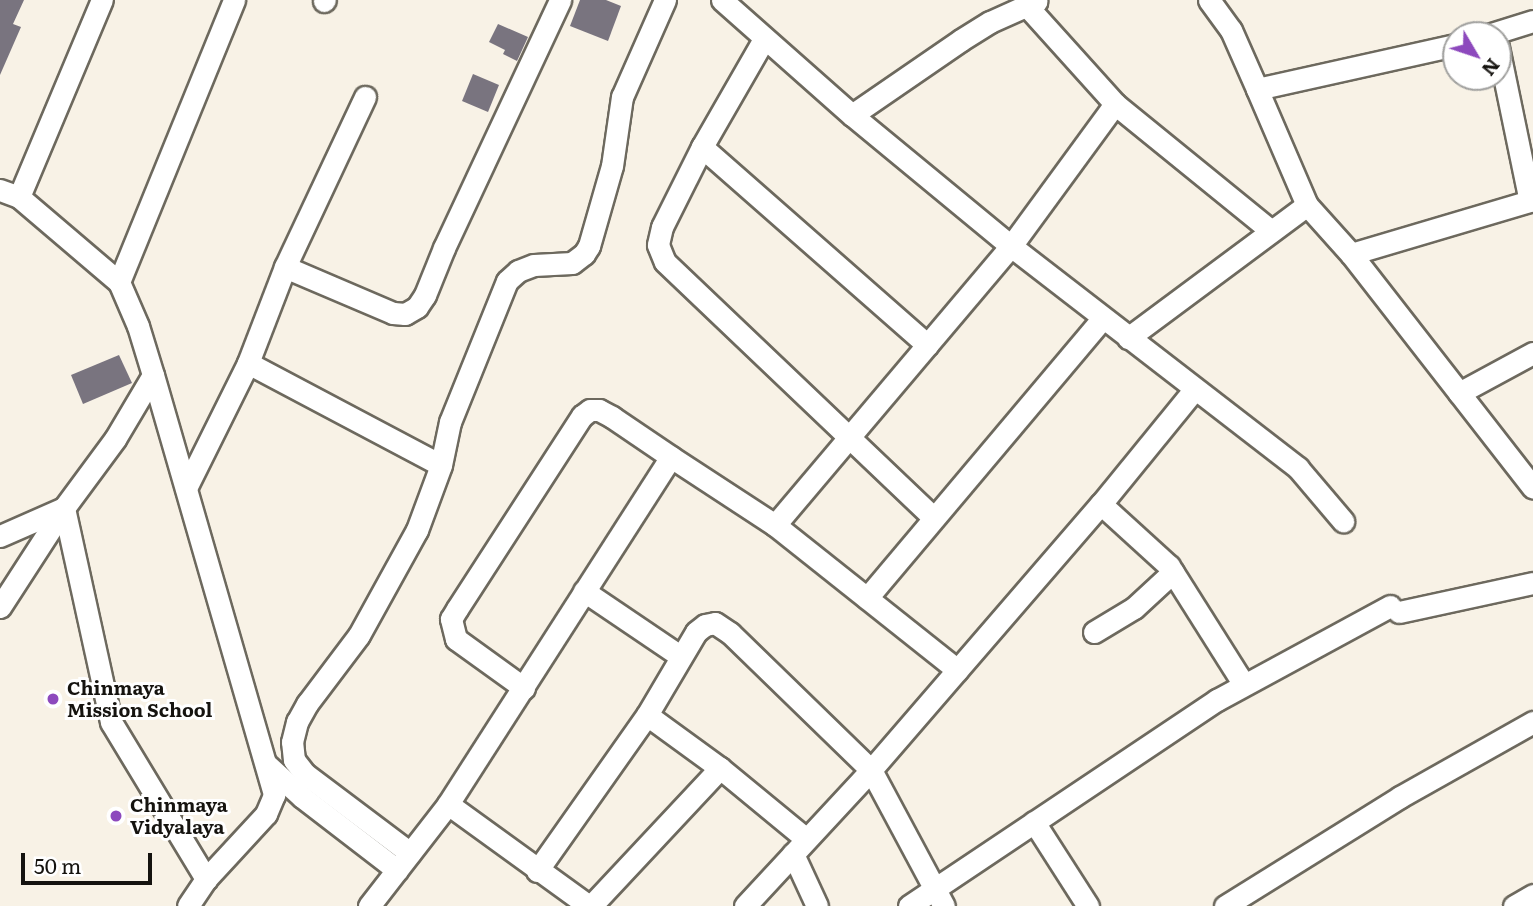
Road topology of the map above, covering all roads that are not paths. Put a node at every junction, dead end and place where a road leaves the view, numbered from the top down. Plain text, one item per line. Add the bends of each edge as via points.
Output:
1 (102, 0) edge
2 (234, 0) edge
3 (560, 0) edge
4 (665, 0) edge
5 (722, 0) edge
6 (1209, 0) edge
7 (1032, 2) edge
8 (1533, 21) edge
9 (1512, 30) edge
10 (764, 39) junction
11 (1442, 48) edge
12 (1257, 89) junction
13 (1506, 91) edge
14 (365, 97) dead end
15 (1115, 104) junction
16 (852, 115) junction
17 (702, 147) junction
18 (5, 193) edge
19 (1531, 200) edge
20 (1307, 205) junction
21 (1270, 230) junction
22 (1011, 246) junction
23 (1351, 254) junction
24 (285, 267) junction
25 (119, 282) junction
26 (1103, 318) junction
27 (1128, 338) junction
28 (928, 345) junction
29 (1533, 353) edge
30 (248, 363) junction
31 (153, 375) junction
32 (1194, 390) junction
33 (1459, 393) junction
34 (851, 438) junction
35 (671, 457) junction
36 (441, 465) junction
37 (186, 488) junction
38 (1533, 488) edge
39 (1101, 504) junction
40 (64, 508) junction
41 (933, 517) junction
42 (1343, 521) dead end
43 (775, 525) junction
44 (0, 536) edge
45 (1173, 572) junction
46 (1533, 583) edge
47 (584, 591) junction
48 (867, 598) junction
49 (0, 607) edge
50 (1094, 632) dead end
51 (680, 656) junction
52 (957, 670) junction
53 (1243, 683) junction
54 (524, 688) junction
55 (647, 715) junction
56 (1533, 722) edge
57 (264, 762) junction
58 (720, 768) junction
59 (871, 770) junction
60 (448, 804) junction
61 (1034, 822) junction
62 (799, 846) junction
63 (410, 853) junction
64 (397, 870) junction
65 (537, 871) junction
66 (206, 879) junction
67 (1533, 895) edge
68 (940, 897) edge
69 (188, 906) edge
70 (369, 906) edge
71 (590, 906) edge
72 (745, 906) edge
73 (817, 906) edge
74 (909, 906) edge
75 (1088, 906) edge
76 (1225, 906) edge
77 (1514, 906) edge

1 - 18 street
2 - 25 street
3 - 24 street via 417,307 405,314 393,313
4 - 36 street via 622,97 612,166 589,246 572,262 534,264 507,281 450,422
5 - 10 street
6 - 12 street via 1231,30
7 - 15 street
7 - 16 street via 961,40
8 - 9 street
10 - 16 street
10 - 17 street
11 - 12 street
12 - 20 street
13 - 19 street
14 - 24 street
15 - 21 street
15 - 22 street
16 - 22 street
17 - 28 street
17 - 34 street via 662,227 658,246 665,262
18 - 25 street
19 - 23 street
20 - 21 street
20 - 23 street
21 - 27 street
22 - 26 street
22 - 28 street
23 - 33 street
24 - 30 street
25 - 31 street
26 - 27 street
26 - 41 street
27 - 32 street
28 - 34 street
29 - 33 street
30 - 36 street
30 - 37 street
31 - 37 street
31 - 40 street via 115,439
32 - 39 street
32 - 42 street via 1298,468
33 - 38 street
34 - 41 street
34 - 43 street
35 - 43 street
35 - 47 street
35 - 54 street via 612,417 590,410 457,609 451,619 456,639
36 - 63 street via 417,530 359,635 307,704 292,742 294,760 305,774
37 - 57 street
39 - 45 street
39 - 52 street
40 - 44 street
40 - 49 street
40 - 66 street via 111,722
41 - 48 street
43 - 48 street
45 - 50 street via 1134,608
45 - 53 street
46 - 53 street via 1395,609
47 - 51 street
47 - 54 street
48 - 52 street
51 - 55 street
51 - 59 street via 705,625 722,627
52 - 59 street
53 - 61 street
54 - 60 street
55 - 58 street
55 - 65 street
56 - 76 street via 1400,797
57 - 64 street
57 - 66 street via 274,795 271,805
58 - 62 street
58 - 71 street
59 - 62 street
59 - 68 street
60 - 63 street
60 - 65 street
61 - 68 street
61 - 75 street
62 - 72 street
62 - 73 street
63 - 64 street
64 - 70 street
65 - 71 street
66 - 69 street
67 - 77 street
68 - 74 street

